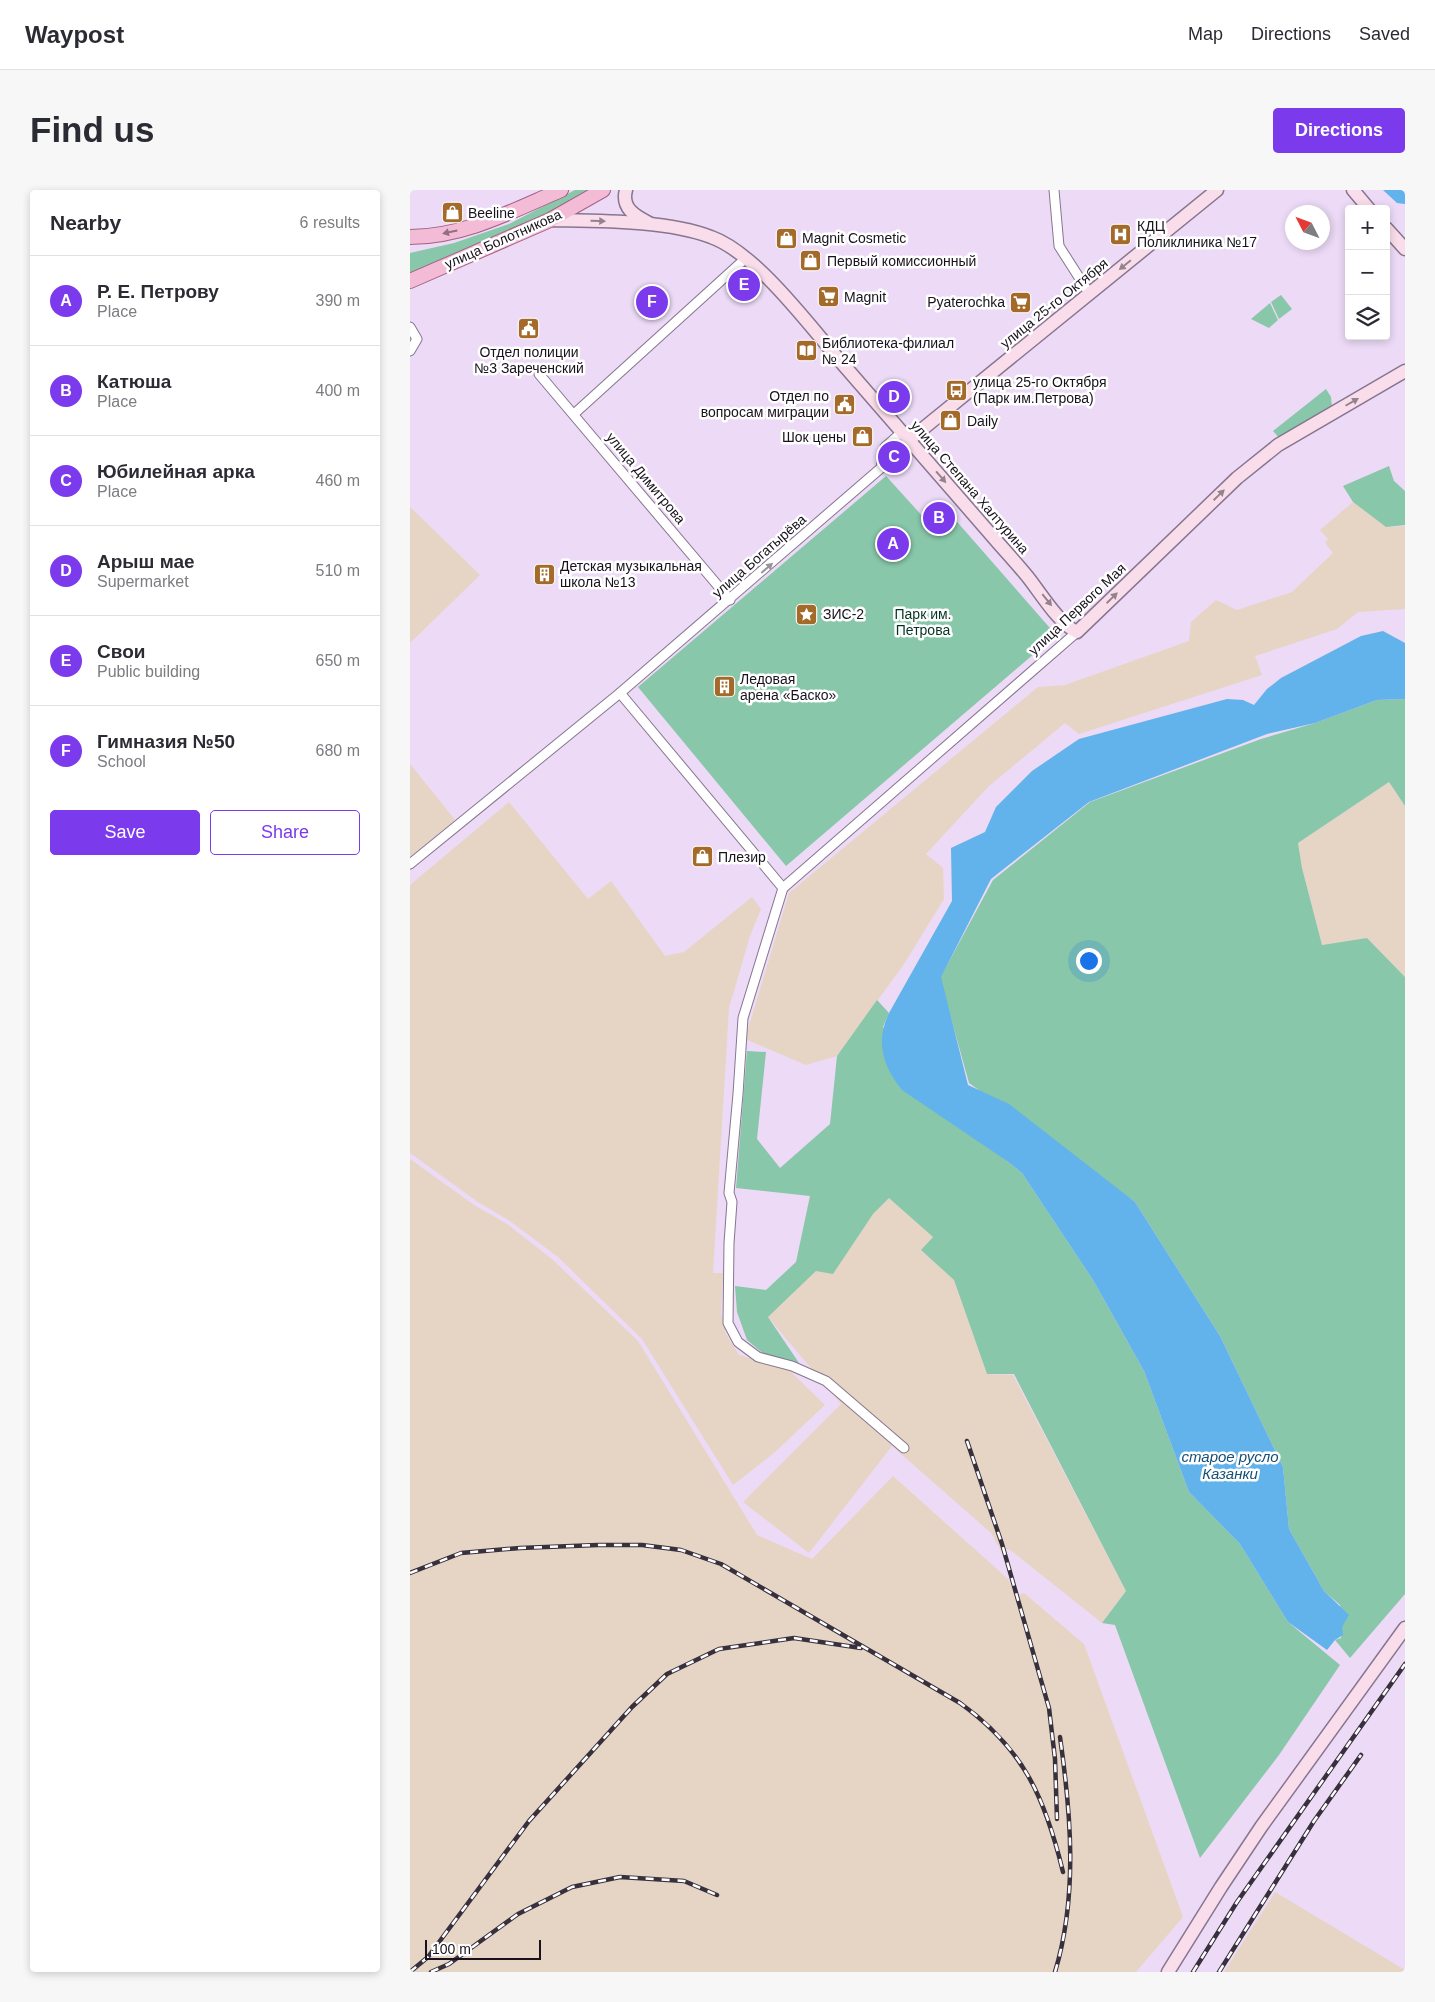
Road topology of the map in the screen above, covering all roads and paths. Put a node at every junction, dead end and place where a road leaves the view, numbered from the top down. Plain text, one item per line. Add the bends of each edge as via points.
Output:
1 (561, 190) edge
2 (626, 190) edge
3 (1054, 190) edge
4 (1217, 190) edge
5 (1353, 190) edge
6 (599, 192) edge
7 (1366, 205) edge
8 (550, 220) junction
9 (654, 226) junction
10 (1390, 232) edge
11 (413, 238) edge
12 (1405, 249) edge
13 (746, 258) junction
14 (410, 281) edge
15 (1090, 293) junction
16 (410, 327) edge
17 (410, 351) edge
18 (1405, 371) edge
19 (539, 374) dead end
20 (574, 414) junction
21 (906, 436) junction
22 (730, 600) junction
23 (1077, 632) junction
24 (620, 693) junction
25 (410, 864) edge
26 (783, 888) junction
27 (904, 1448) dead end
28 (1405, 1628) edge
29 (1170, 1972) edge

1 -> 11 main road via 486,222 450,233
2 - 9 street, улица Степана Халтурина via 624,198 629,210
3 - 15 street via 1059,246
4 -> 15 street, улица 25-го Октября
5 - 7 street
6 - 8 main road, улица Болотникова
8 -> 9 street, улица Степана Халтурина
8 - 14 main road, улица Болотникова
9 - 13 street, улица Степана Халтурина via 711,236
10 - 12 street
13 - 20 street
13 - 21 street, улица Степана Халтурина
15 - 21 street, улица 25-го Октября
16 - 17 street via 417,339
23 -> 18 street, улица Первого Мая via 1237,478 1278,445
19 - 20 street, улица Димитрова
20 - 22 street, улица Димитрова
22 -> 21 street, улица Богатырёва via 881,468 885,447
21 -> 23 street, улица Степана Халтурина via 1067,626
22 - 24 street, улица Богатырёва
23 - 26 street, улица Первого Мая
24 - 25 street, улица Богатырёва
24 - 26 street
26 - 27 street via 743,1018 729,1193 732,1202 728,1323 738,1342 758,1358 792,1366 826,1381
28 - 29 street via 1260,1827

